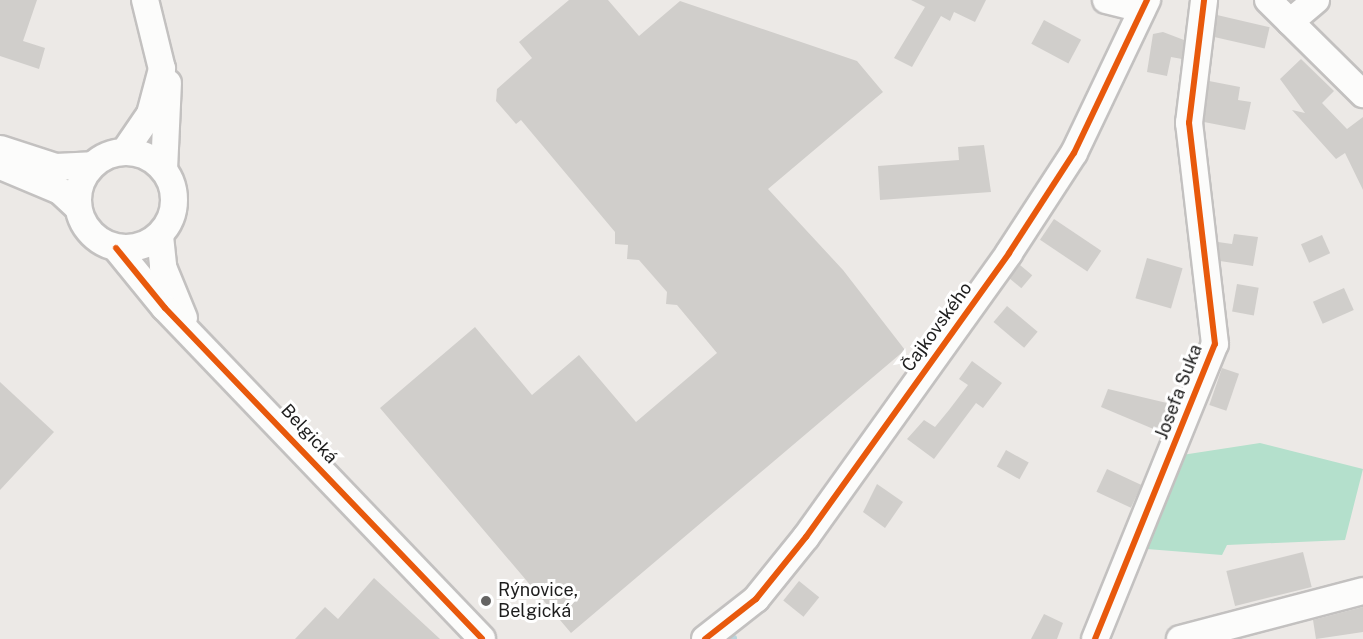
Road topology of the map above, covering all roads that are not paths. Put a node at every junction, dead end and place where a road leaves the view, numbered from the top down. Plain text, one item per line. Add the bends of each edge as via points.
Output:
1 (145, 0) edge
2 (1106, 0) edge
3 (1204, 0) edge
4 (1268, 0) edge
5 (1316, 0) edge
6 (1144, 4) edge
7 (1290, 22) junction
8 (162, 69) junction
9 (1363, 94) edge
10 (0, 149) edge
11 (124, 152) junction
12 (0, 165) edge
13 (92, 165) junction
14 (164, 170) junction
15 (78, 208) junction
16 (160, 236) junction
17 (98, 246) junction
18 (186, 324) junction
19 (1363, 591) edge
20 (482, 639) edge
21 (705, 639) edge
22 (1095, 639) edge
23 (1180, 639) edge

1 - 8 street
2 - 6 street
3 - 22 street, Josefa Suka via 1189,123 1215,344
4 - 7 street
5 - 7 street
6 - 21 street, Čajkovského via 1074,153 1009,253 806,537 756,599
7 - 9 street
8 - 11 street via 150,114
8 - 14 street via 170,93
10 - 13 street via 56,167
11 - 13 street
11 - 14 street via 146,156
12 - 15 street via 60,191
13 - 15 street via 80,185
14 - 16 street via 175,204
15 - 17 street
16 - 17 street via 140,247
16 - 18 street, Belgická via 163,267
17 - 18 street, Belgická
18 - 20 street, Belgická
19 - 23 street

